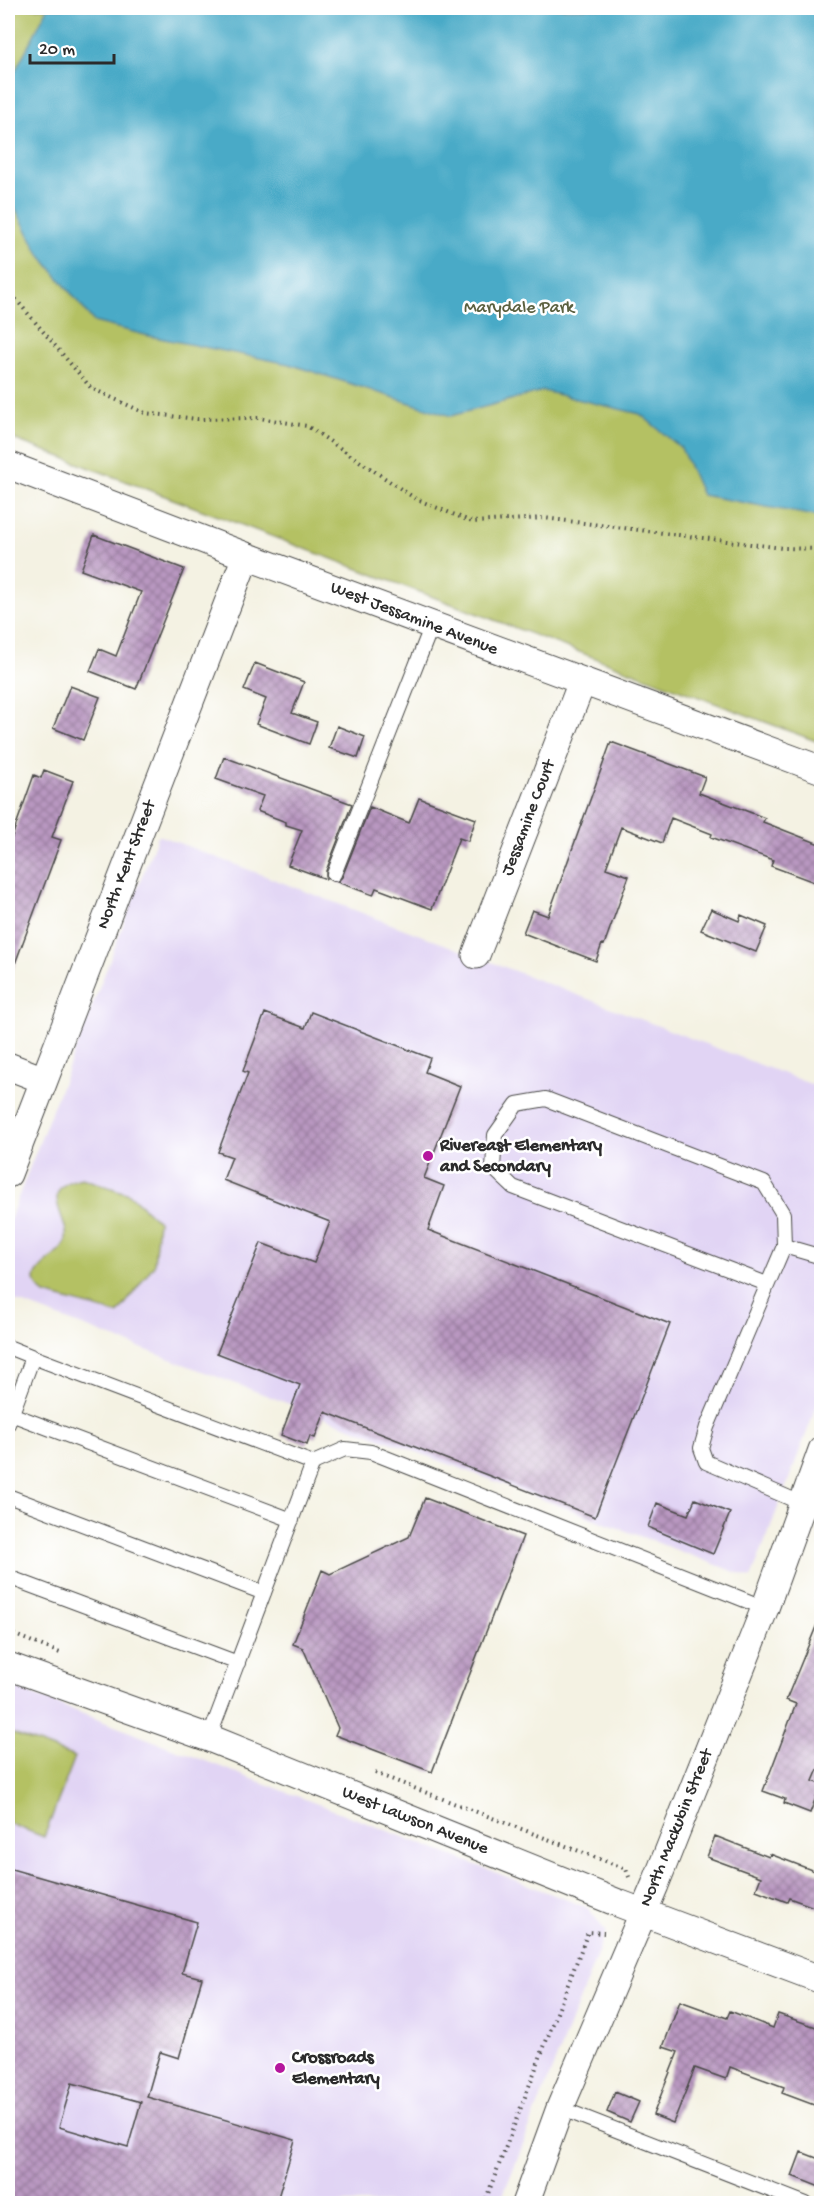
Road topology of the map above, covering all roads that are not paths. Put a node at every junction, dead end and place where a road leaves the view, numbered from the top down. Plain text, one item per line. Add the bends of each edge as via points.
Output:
1 (8, 465) edge
2 (246, 556) junction
3 (432, 625) junction
4 (582, 682) junction
5 (822, 770) edge
6 (334, 874) dead end
7 (476, 955) dead end
8 (8, 1066) edge
9 (44, 1080) junction
10 (8, 1174) edge
11 (784, 1246) junction
12 (822, 1257) edge
13 (767, 1284) junction
14 (8, 1347) edge
15 (33, 1357) junction
16 (9, 1419) edge
17 (822, 1450) edge
18 (313, 1462) junction
19 (8, 1496) edge
20 (801, 1503) junction
21 (292, 1520) junction
22 (8, 1577) edge
23 (264, 1593) junction
24 (765, 1608) junction
25 (238, 1663) junction
26 (8, 1666) edge
27 (209, 1738) junction
28 (643, 1912) junction
29 (822, 1980) edge
30 (560, 2108) junction
31 (525, 2204) edge
32 (806, 2204) edge

1 - 2 street, West Jessamine Avenue
2 - 3 street, West Jessamine Avenue
2 - 9 street, North Kent Street
3 - 4 street, West Jessamine Avenue
3 - 6 lane
4 - 5 street, West Jessamine Avenue
4 - 7 street, Jessamine Court
8 - 9 street
9 - 10 street, North Kent Street
11 - 12 lane
11 - 13 lane
11 - 13 lane via 783,1214 764,1183 546,1099 517,1104 495,1134 493,1168 513,1187
13 - 20 lane via 701,1448 706,1461
14 - 15 lane
15 - 16 lane
15 - 18 lane
16 - 21 lane
17 - 20 street, North Mackubin Street
18 - 21 lane
18 - 24 lane via 345,1449 371,1452
19 - 23 lane
20 - 24 street, North Mackubin Street
21 - 23 lane
22 - 25 lane
23 - 25 lane
24 - 28 street, North Mackubin Street
25 - 27 lane
26 - 27 street, West Lawson Avenue
27 - 28 street, West Lawson Avenue
28 - 29 street, West Lawson Avenue
28 - 30 street, North Mackubin Street
30 - 31 street, North Mackubin Street
30 - 32 lane

